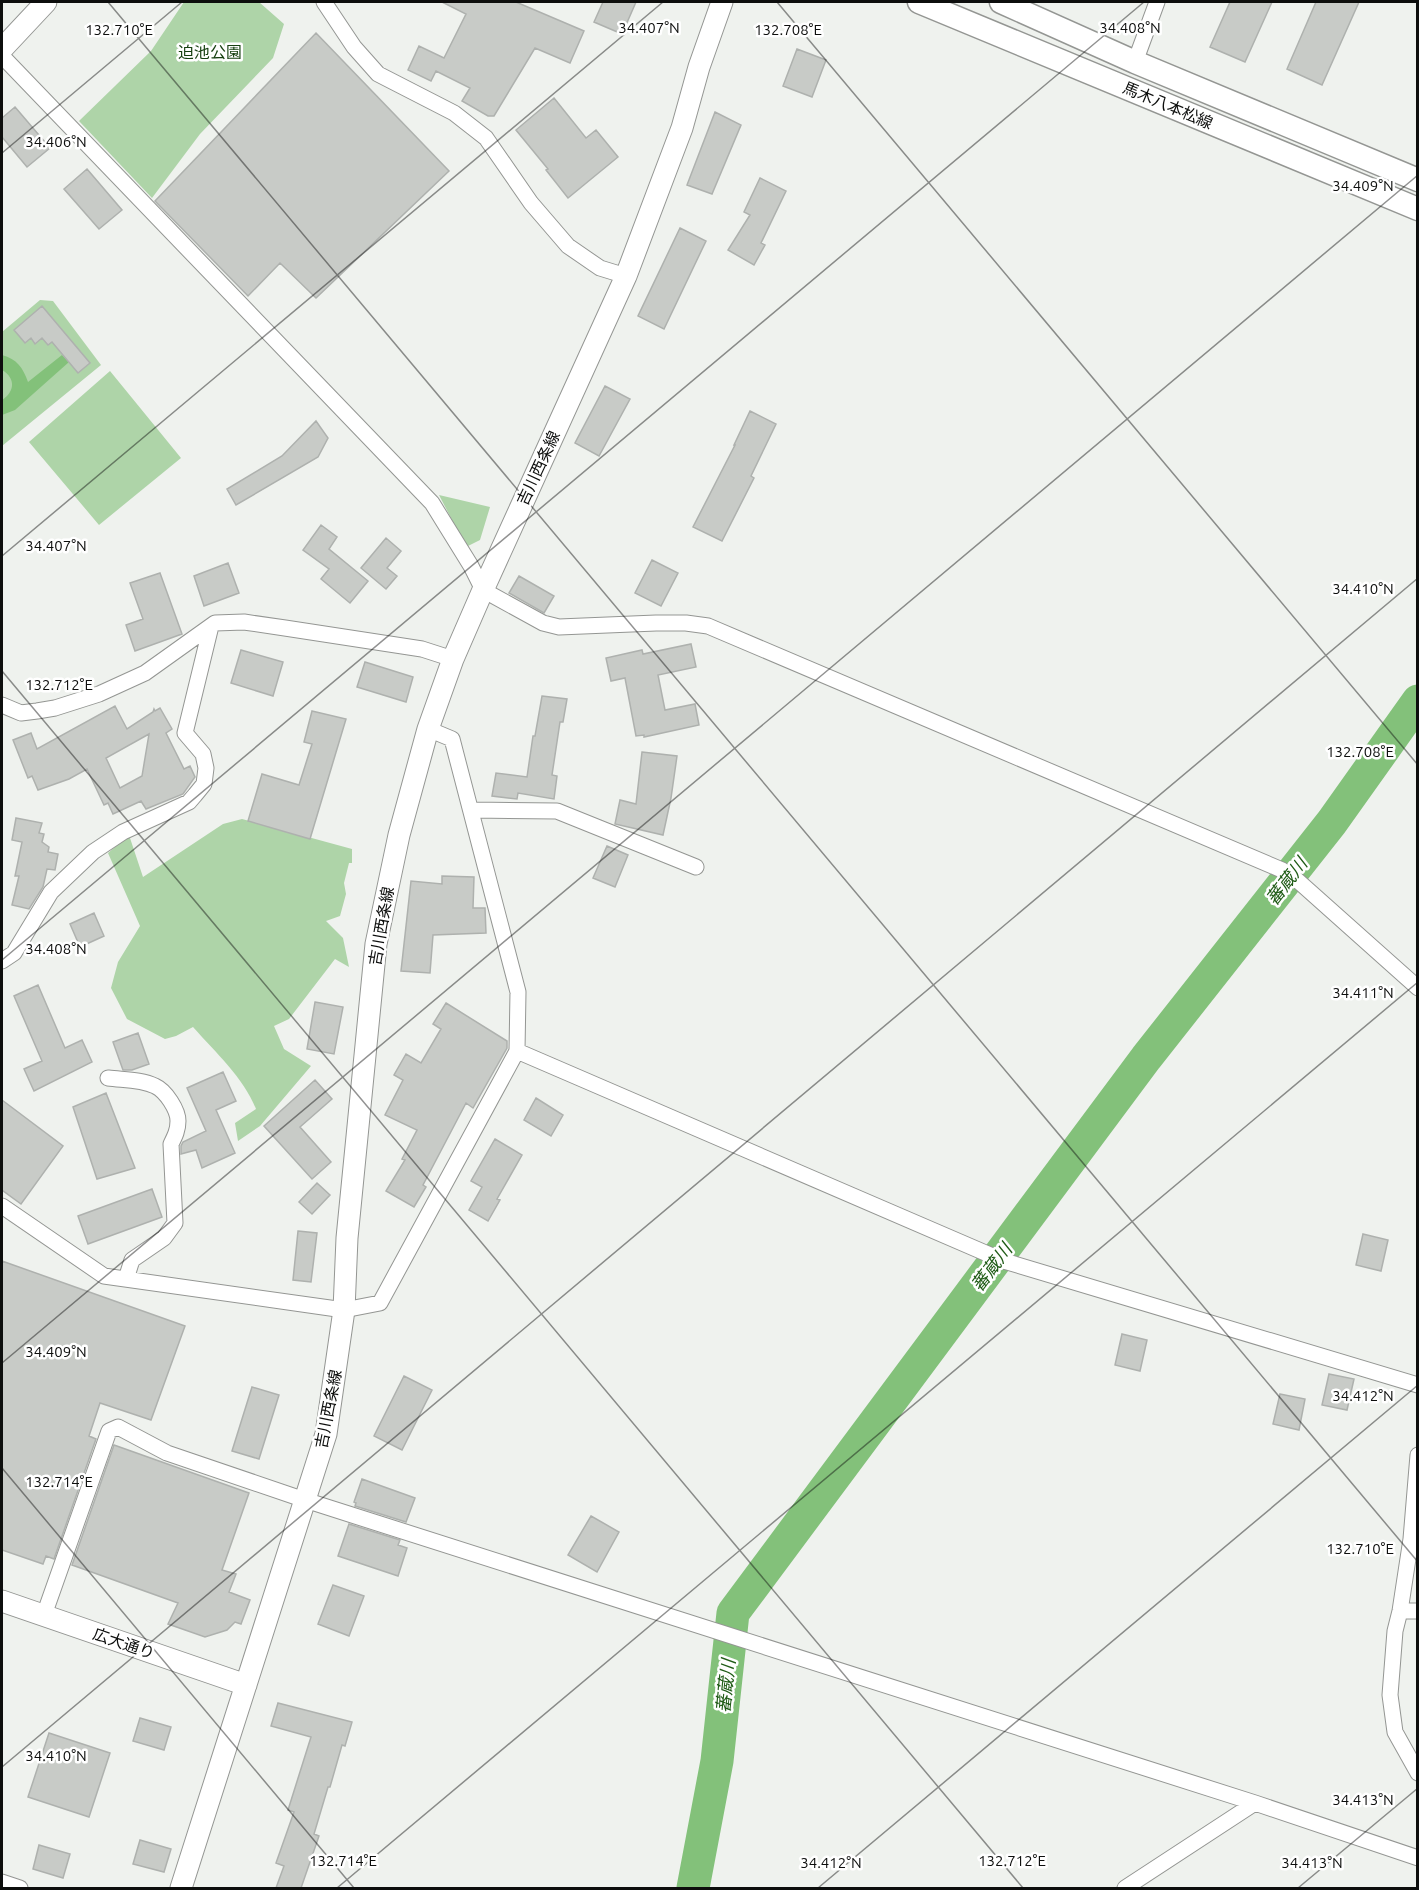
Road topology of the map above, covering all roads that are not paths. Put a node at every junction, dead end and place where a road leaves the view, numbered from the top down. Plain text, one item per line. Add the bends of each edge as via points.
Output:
1 (46, 2) edge
2 (324, 2) edge
3 (722, 2) edge
4 (919, 2) edge
5 (1001, 2) edge
6 (1157, 2) edge
7 (2, 49) edge
8 (2, 56) edge
9 (1135, 62) junction
10 (1418, 180) edge
11 (1418, 209) edge
12 (626, 276) junction
13 (483, 590) junction
14 (211, 626) junction
15 (453, 659) junction
16 (2, 705) edge
17 (428, 729) junction
18 (472, 810) junction
19 (696, 867) dead end
20 (2, 961) edge
21 (1418, 988) edge
22 (517, 1052) junction
23 (108, 1078) dead end
24 (2, 1206) edge
25 (126, 1279) junction
26 (344, 1310) junction
27 (1418, 1385) edge
28 (1418, 1455) edge
29 (305, 1500) junction
30 (2, 1601) edge
31 (1400, 1611) junction
32 (1418, 1611) edge
33 (44, 1615) junction
34 (246, 1685) junction
35 (1418, 1773) edge
36 (1256, 1803) junction
37 (1418, 1858) edge
38 (2, 1882) edge
39 (20, 1888) edge
40 (181, 1888) edge
41 (1125, 1888) edge

1 - 7 main road
2 - 12 street via 378,74 454,113 486,138 531,203 568,246 600,268
3 - 12 main road, 吉川西条線 via 682,128
4 - 11 main road, 馬木八本松線
5 - 9 main road, 馬木八本松線
6 - 9 street
8 - 13 street via 432,503
9 - 10 main road, 馬木八本松線
12 - 13 main road, 吉川西条線
13 - 15 main road, 吉川西条線
13 - 21 street via 543,623 559,627 656,623 708,626 1282,870
14 - 15 street via 244,622 422,649
14 - 16 street via 145,673 99,694 55,708 21,713
14 - 20 street via 185,733 203,754 204,784 189,802 123,832 93,852 51,892 14,953
15 - 17 main road, 吉川西条線
17 - 18 street via 452,739
17 - 26 main road, 吉川西条線 via 399,835 376,944 347,1238
18 - 19 street via 557,811
18 - 22 street via 518,992
22 - 26 street via 380,1303
22 - 27 street via 1004,1262
23 - 25 street via 157,1087 170,1100 178,1118 171,1144 174,1223 164,1238 132,1260
24 - 25 street via 104,1276
25 - 26 street
26 - 29 main road, 吉川西条線 via 326,1434
28 - 31 street
29 - 33 street via 167,1453 118,1427 109,1431
29 - 34 main road, 吉川西条線
29 - 36 street
30 - 33 main road, 広大通り
31 - 32 street
31 - 35 street via 1390,1695 1395,1732
33 - 34 main road, 広大通り
34 - 40 main road, 吉川西条線
36 - 37 street
36 - 41 street
38 - 39 street

